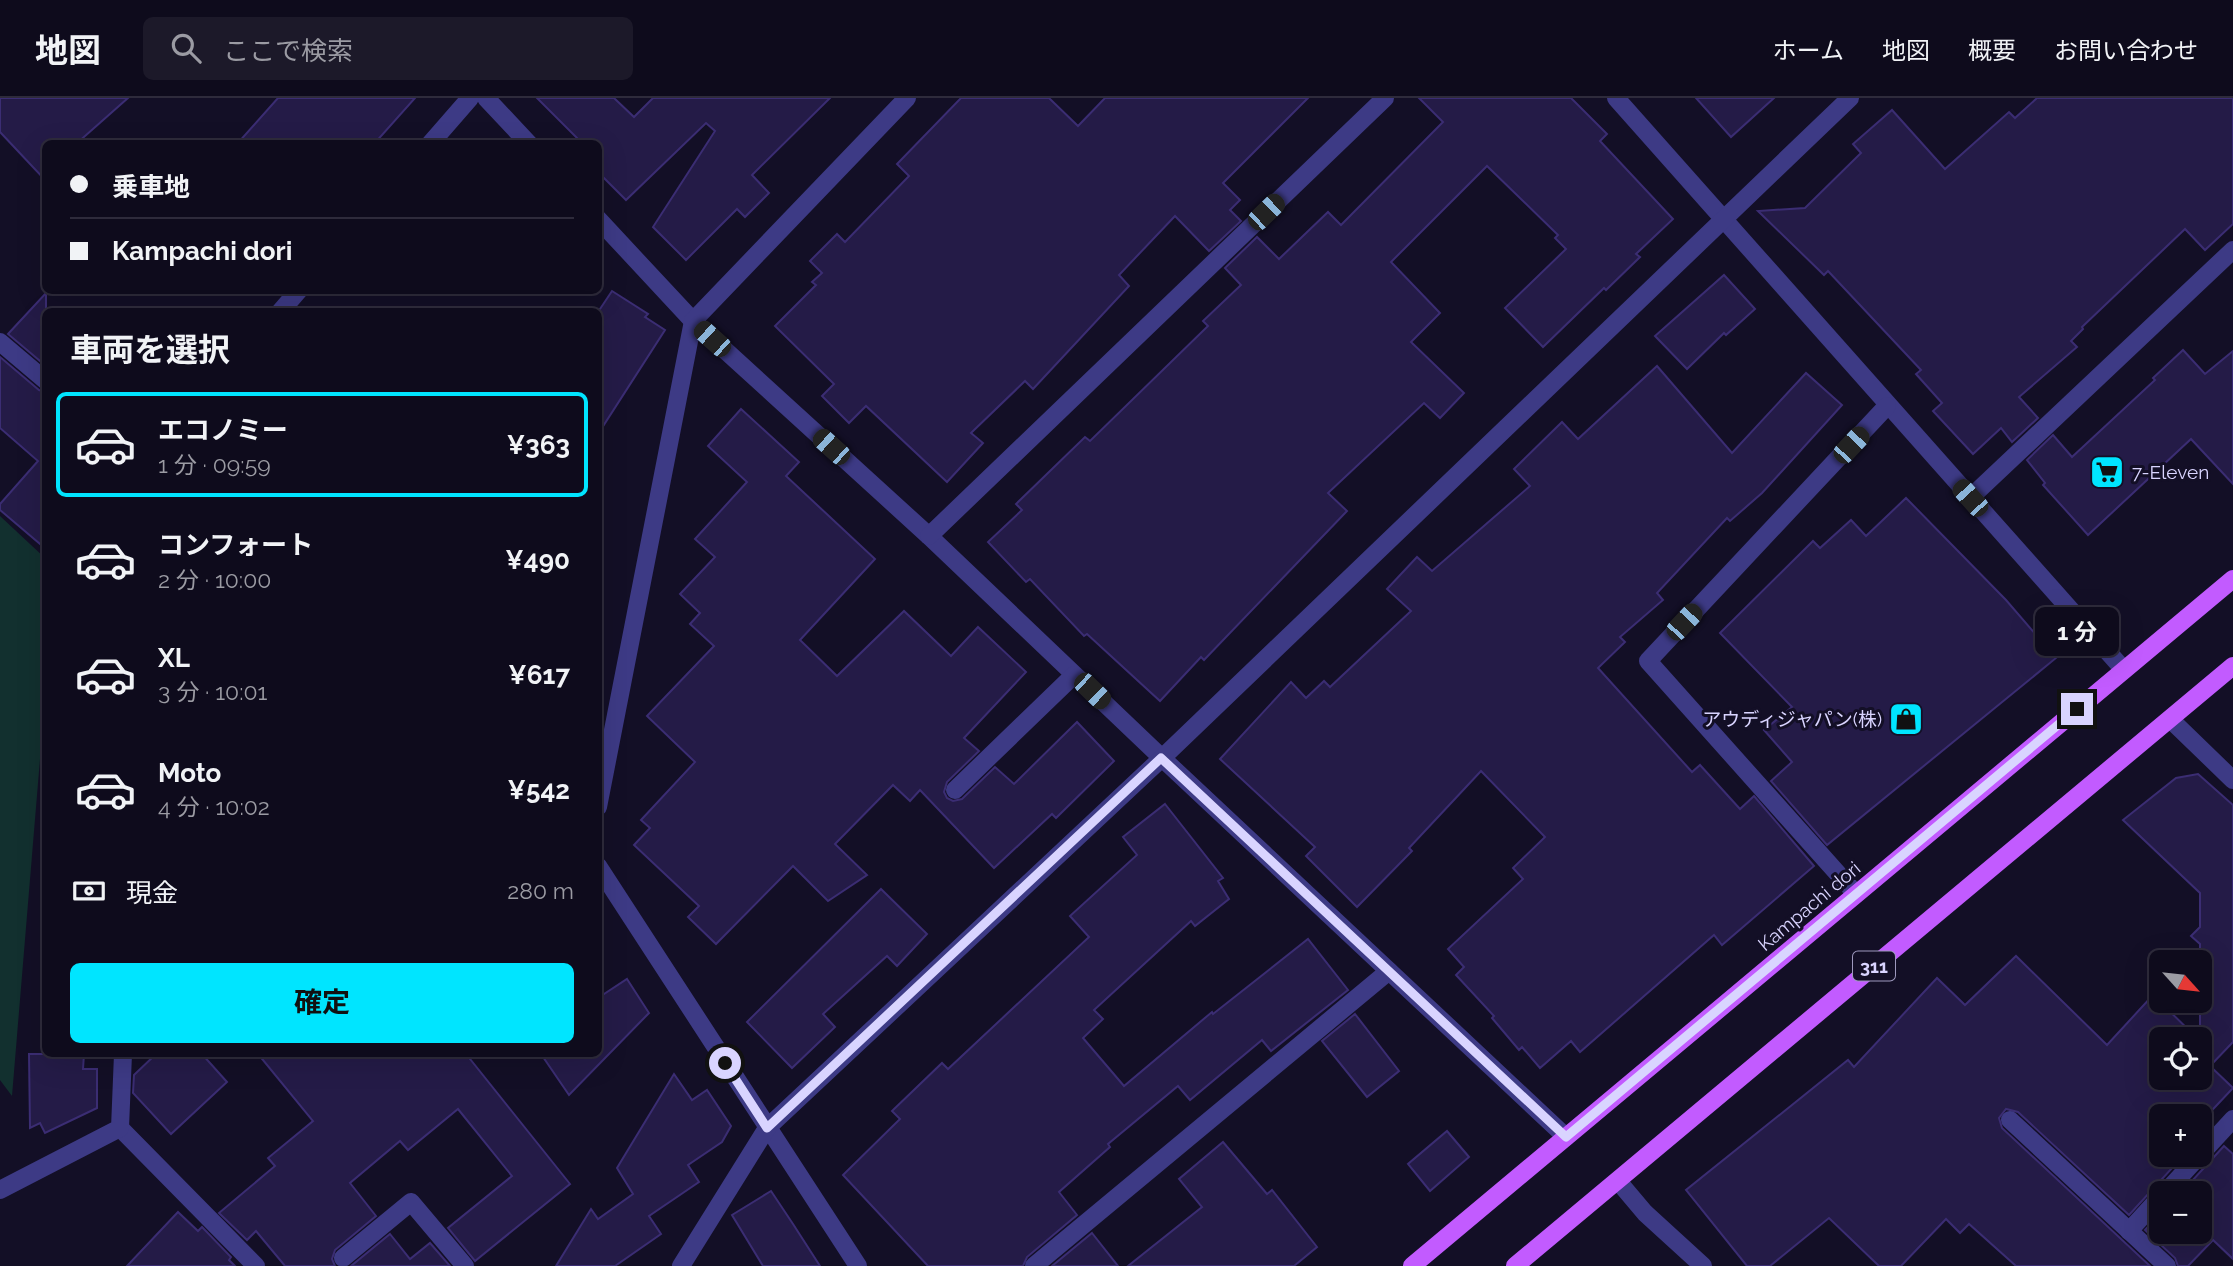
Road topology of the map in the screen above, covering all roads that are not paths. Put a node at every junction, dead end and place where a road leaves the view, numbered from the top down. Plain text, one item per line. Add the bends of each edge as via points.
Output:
1 (470, 98) edge
2 (486, 98) edge
3 (907, 98) edge
4 (1385, 98) edge
5 (1616, 98) edge
6 (1850, 98) edge
7 (433, 140) edge
8 (524, 140) edge
9 (1724, 219) junction
10 (602, 223) edge
11 (2233, 250) edge
12 (296, 294) edge
13 (283, 308) edge
14 (693, 321) junction
15 (0, 342) edge
16 (42, 378) edge
17 (1888, 406) junction
18 (1970, 498) junction
19 (929, 536) junction
20 (2233, 579) edge
21 (2233, 666) edge
22 (2124, 670) junction
23 (1074, 675) junction
24 (2170, 719) junction
25 (1161, 758) junction
26 (2233, 780) edge
27 (602, 787) edge
28 (955, 790) dead end
29 (602, 872) edge
30 (1856, 894) junction
31 (1389, 971) junction
32 (123, 1057) edge
33 (2233, 1119) edge
34 (2010, 1120) dead end
35 (120, 1128) junction
36 (767, 1128) junction
37 (1566, 1137) junction
38 (1618, 1181) junction
39 (2176, 1181) edge
40 (0, 1190) edge
41 (2149, 1210) edge
42 (2129, 1231) junction
43 (343, 1258) dead end
44 (256, 1266) edge
45 (465, 1266) edge
46 (681, 1266) edge
47 (858, 1266) edge
48 (1034, 1266) edge
49 (1412, 1266) edge
50 (1515, 1266) edge
51 (1703, 1266) edge
52 (2167, 1266) edge

1 - 7 street
2 - 8 street
3 - 14 street
4 - 19 street
5 - 9 street
6 - 9 street
9 - 17 street
9 - 25 street
10 - 14 street
11 - 18 street
12 - 13 street
14 - 19 street
14 - 27 street
15 - 16 street
17 - 18 street
17 - 30 street via 1647,661
18 - 22 street
19 - 23 street
20 - 22 main road, Kampachi dori
21 - 24 main road, 311
22 - 30 main road, Kampachi dori
23 - 25 street
23 - 28 street
24 - 26 street
24 - 38 main road, 311
25 - 31 street
25 - 36 street
29 - 36 street
30 - 37 main road, Kampachi dori
31 - 37 street
31 - 48 street
32 - 35 street
33 - 39 street
34 - 42 street
35 - 40 street
35 - 44 street
36 - 46 street
36 - 47 street
37 - 49 main road, Kampachi dori
38 - 50 main road, 311
38 - 51 street via 1645,1213
41 - 42 street
42 - 52 street
43 - 45 street via 411,1202

